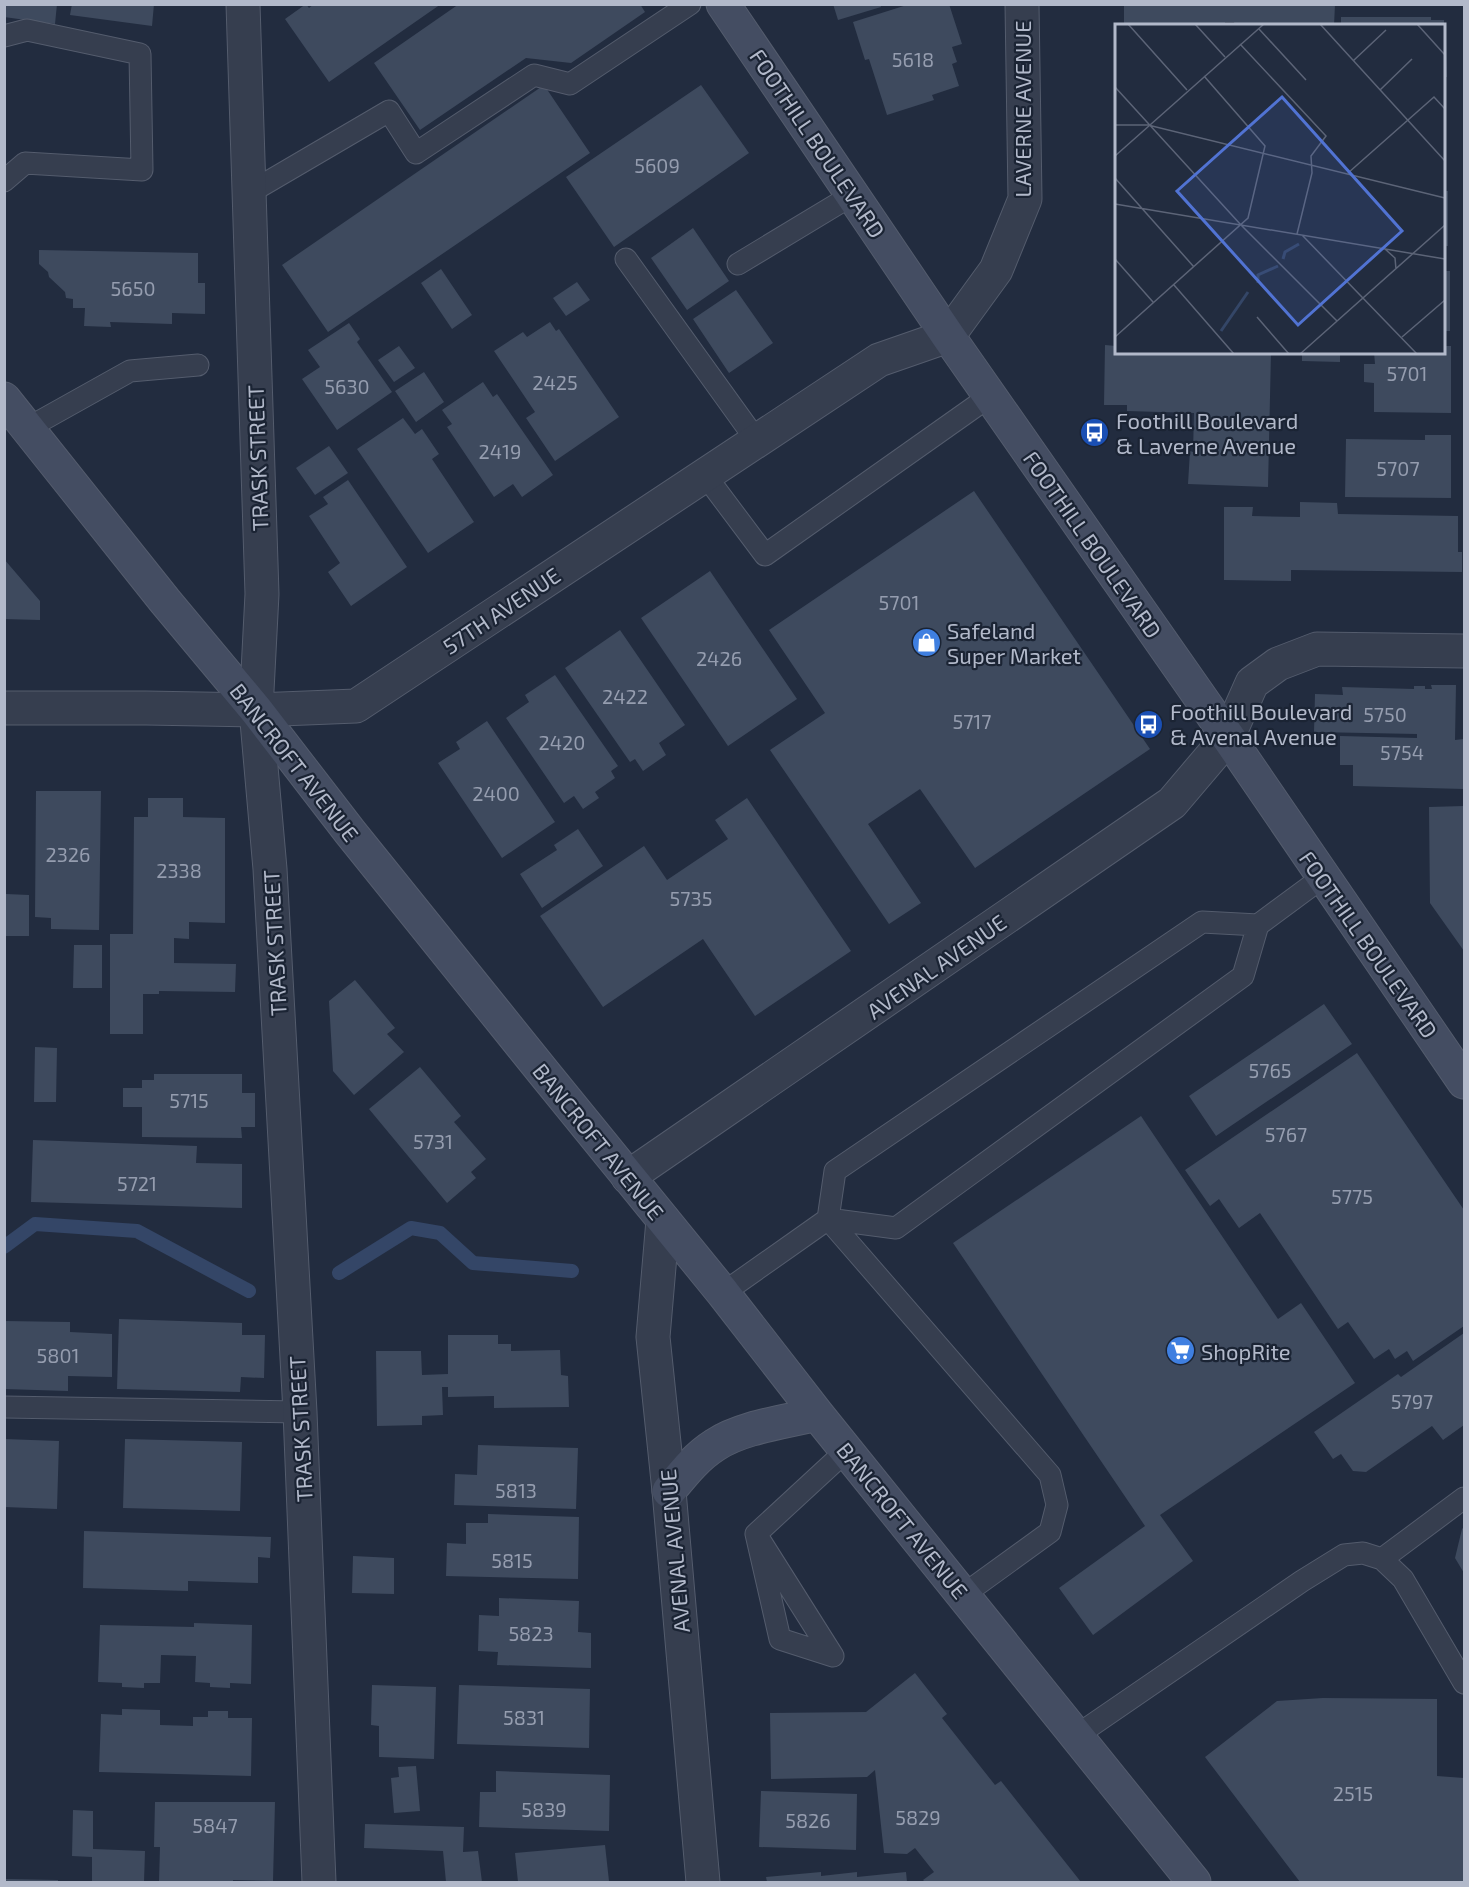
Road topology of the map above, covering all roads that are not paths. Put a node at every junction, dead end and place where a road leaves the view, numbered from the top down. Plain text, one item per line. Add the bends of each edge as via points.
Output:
1 (243, 4) edge
2 (690, 4) edge
3 (723, 4) edge
4 (1022, 4) edge
5 (4, 36) edge
6 (4, 181) edge
7 (249, 193) junction
8 (854, 194) junction
9 (626, 259) dead end
10 (738, 264) dead end
11 (948, 336) junction
12 (198, 365) dead end
13 (990, 396) junction
14 (4, 399) edge
15 (28, 429) junction
16 (757, 441) junction
17 (705, 475) junction
18 (1464, 651) edge
19 (4, 708) edge
20 (256, 710) junction
21 (1228, 737) junction
22 (1323, 877) junction
23 (1258, 925) junction
24 (1459, 1066) edge
25 (628, 1178) junction
26 (828, 1219) junction
27 (663, 1220) junction
28 (723, 1293) junction
29 (4, 1407) edge
30 (300, 1412) junction
31 (816, 1414) junction
32 (847, 1450) junction
33 (669, 1491) junction
34 (1464, 1498) edge
35 (756, 1534) junction
36 (1382, 1559) junction
37 (963, 1595) junction
38 (1464, 1683) edge
39 (1076, 1736) junction
40 (319, 1882) edge
41 (703, 1882) edge
42 (1194, 1882) edge

1 - 7 street, TRASK STREET
2 - 7 lane via 570,84 534,75 416,153 389,111
3 - 8 street, FOOTHILL BOULEVARD
4 - 11 street, LAVERNE AVENUE via 1025,199 996,270
5 - 6 lane via 27,30 140,54 142,170 25,163
7 - 20 street, TRASK STREET via 262,594
8 - 10 lane
8 - 11 street, FOOTHILL BOULEVARD
9 - 16 lane
11 - 13 street, FOOTHILL BOULEVARD
11 - 16 street, 57TH AVENUE via 879,360
12 - 15 lane via 130,371
13 - 17 lane via 765,555
13 - 21 street, FOOTHILL BOULEVARD
14 - 15 street, BANCROFT AVENUE
15 - 20 street, BANCROFT AVENUE
16 - 17 street, 57TH AVENUE
17 - 20 street, 57TH AVENUE via 356,706
18 - 21 street, AVENAL AVENUE via 1317,649 1278,664 1252,684
19 - 20 street, 57TH AVENUE
20 - 25 street, BANCROFT AVENUE
20 - 30 street, TRASK STREET via 270,881
21 - 22 street, FOOTHILL BOULEVARD
21 - 25 street, AVENAL AVENUE via 1172,803
22 - 23 lane
22 - 24 street, FOOTHILL BOULEVARD
23 - 26 lane via 1202,922 836,1171
23 - 26 lane via 1243,976 896,1228
25 - 27 street, BANCROFT AVENUE
26 - 28 lane
26 - 37 lane via 1050,1475 1057,1505 1050,1532
27 - 28 street, BANCROFT AVENUE
27 - 33 street, AVENAL AVENUE via 653,1337
28 - 31 street, BANCROFT AVENUE
29 - 30 lane
30 - 40 street, TRASK STREET
31 - 32 street, BANCROFT AVENUE
31 - 33 street via 741,1432 715,1444 690,1465
32 - 35 lane
32 - 37 street, BANCROFT AVENUE
33 - 41 street, AVENAL AVENUE
34 - 36 lane
35 - 35 lane via 780,1639 833,1656 798,1599
36 - 38 lane via 1403,1579
36 - 39 lane via 1363,1553 1344,1555
37 - 39 street, BANCROFT AVENUE
39 - 42 street, BANCROFT AVENUE

